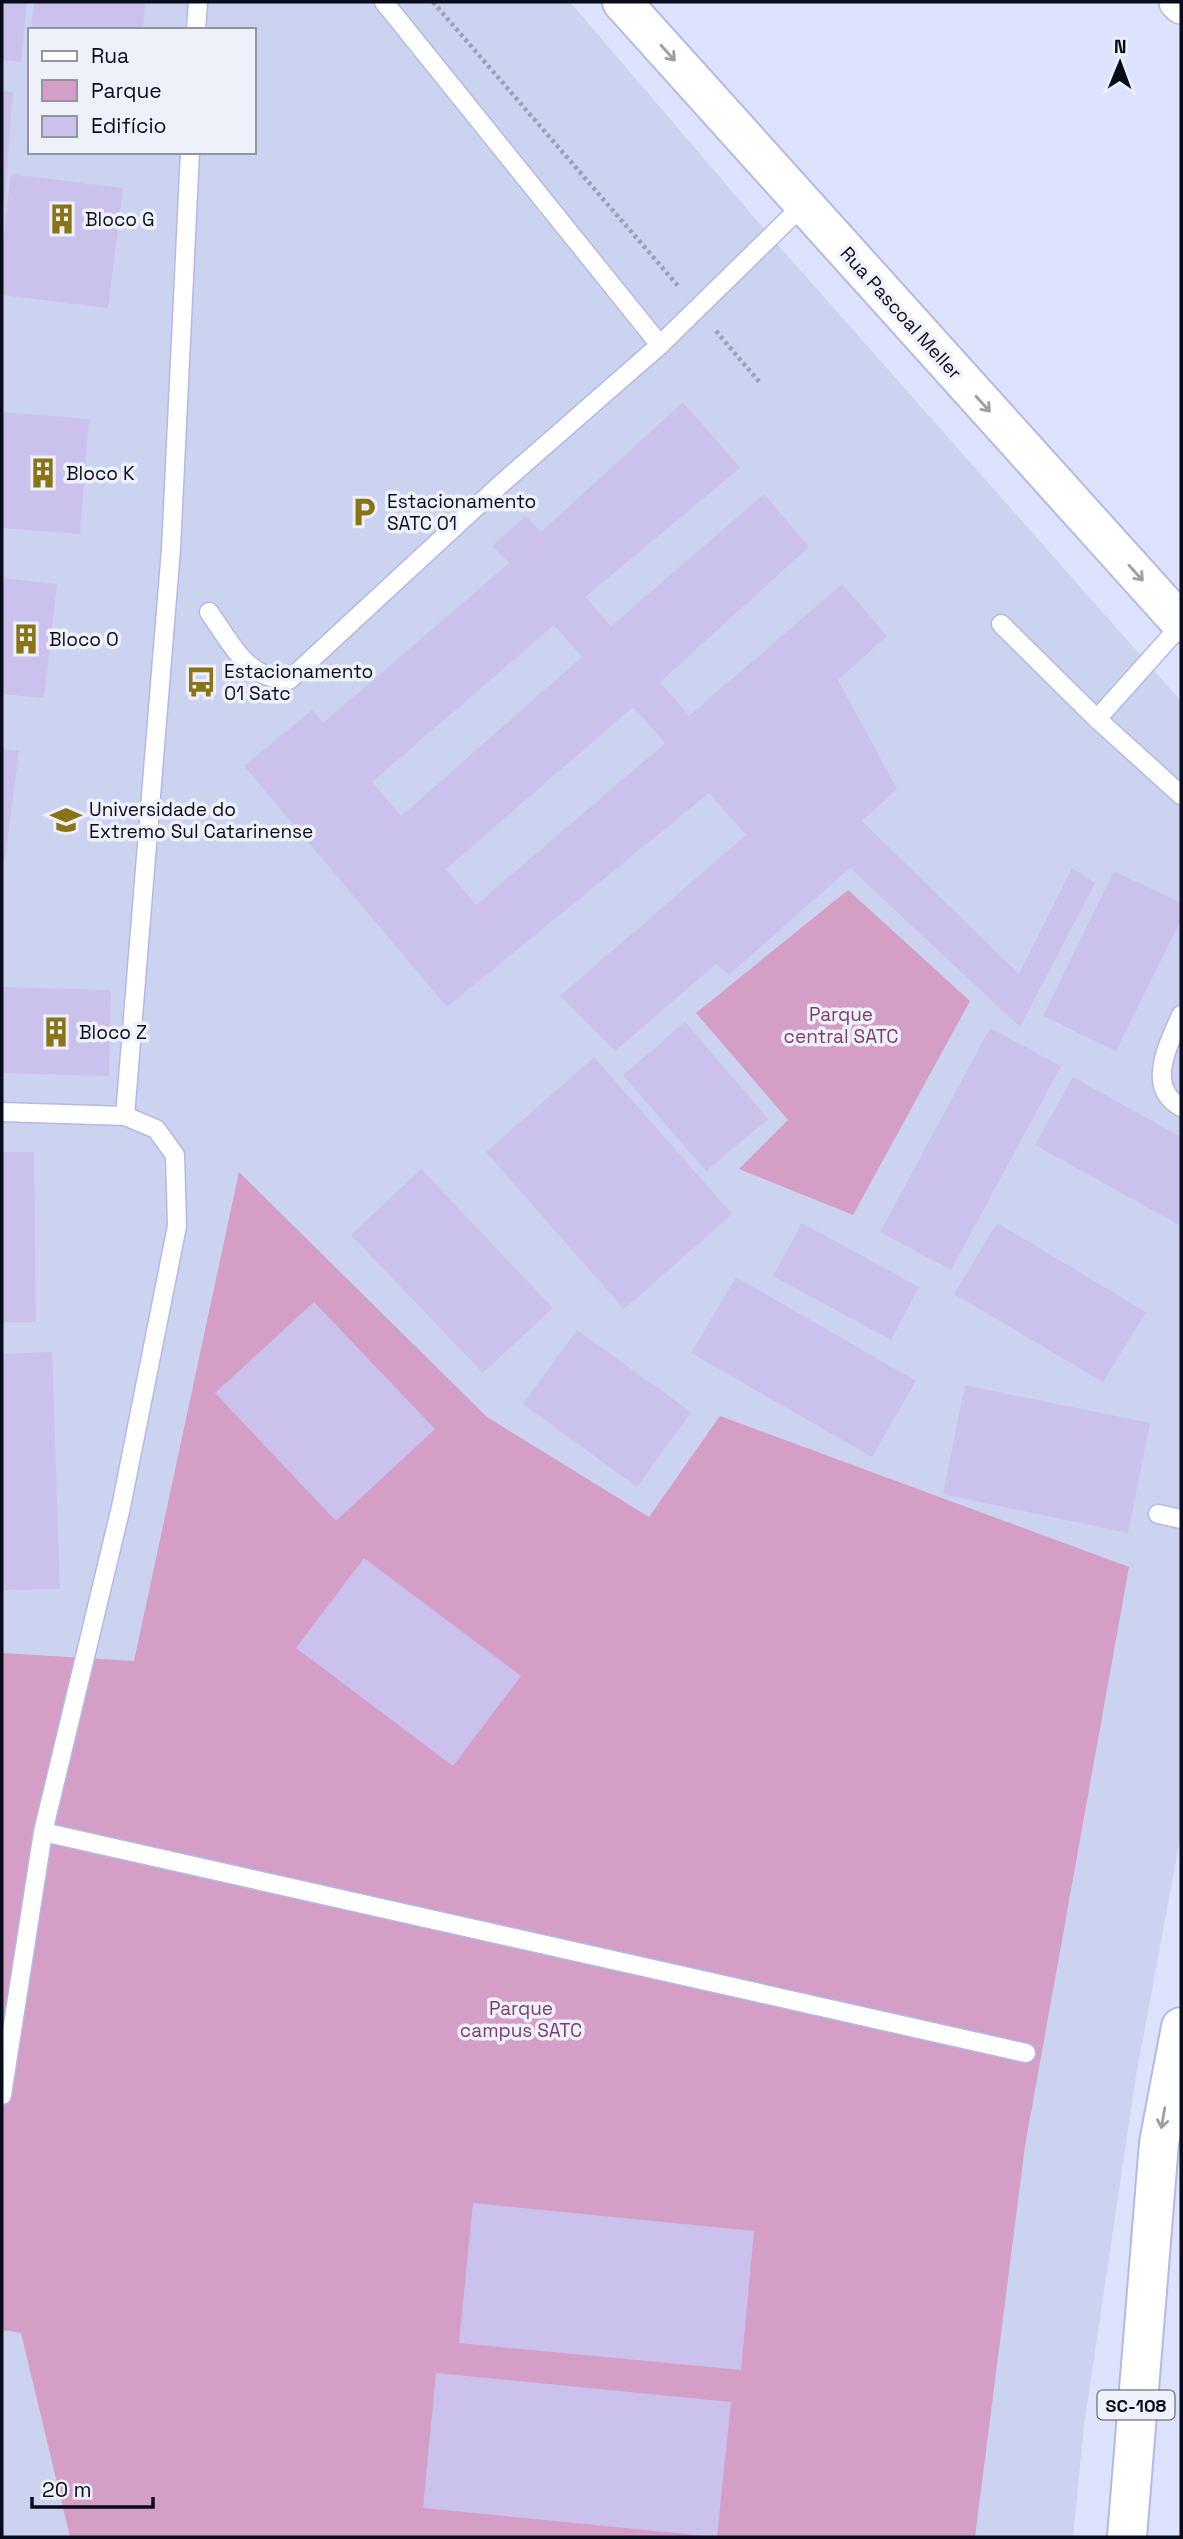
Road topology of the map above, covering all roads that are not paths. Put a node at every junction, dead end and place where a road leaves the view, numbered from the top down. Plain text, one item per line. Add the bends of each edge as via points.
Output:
1 (198, 2) edge
2 (384, 2) edge
3 (622, 2) edge
4 (1177, 2) edge
5 (1181, 6) edge
6 (196, 28) edge
7 (190, 154) edge
8 (803, 205) junction
9 (660, 345) junction
10 (209, 612) dead end
11 (1001, 624) dead end
12 (1181, 624) edge
13 (1097, 719) junction
14 (1181, 795) edge
15 (1181, 1015) edge
16 (1181, 1107) edge
17 (2, 1111) edge
18 (125, 1116) junction
19 (1158, 1514) dead end
20 (1181, 1519) edge
21 (43, 1832) junction
22 (1181, 2027) edge
23 (1026, 2053) dead end
24 (2, 2095) edge
25 (1181, 2175) edge
26 (1149, 2273) junction
27 (1127, 2537) edge

1 - 6 lane
2 - 9 lane
3 -> 8 main road, Rua Pascoal Meller
4 - 5 street
7 - 18 lane via 170,549
8 - 9 lane
8 -> 12 main road, Rua Pascoal Meller
9 - 10 lane via 289,680 273,680 251,669
11 - 13 lane
12 - 13 lane
13 - 14 lane
15 - 16 lane via 1161,1061 1161,1074 1166,1090
17 - 18 lane
18 - 21 lane via 156,1129 175,1155 177,1226 121,1507
19 - 20 lane
21 - 23 lane
21 - 24 lane
22 -> 26 main road, SC-108 via 1159,2143
25 - 26 main road, SC-108
26 - 27 main road, SC-108

